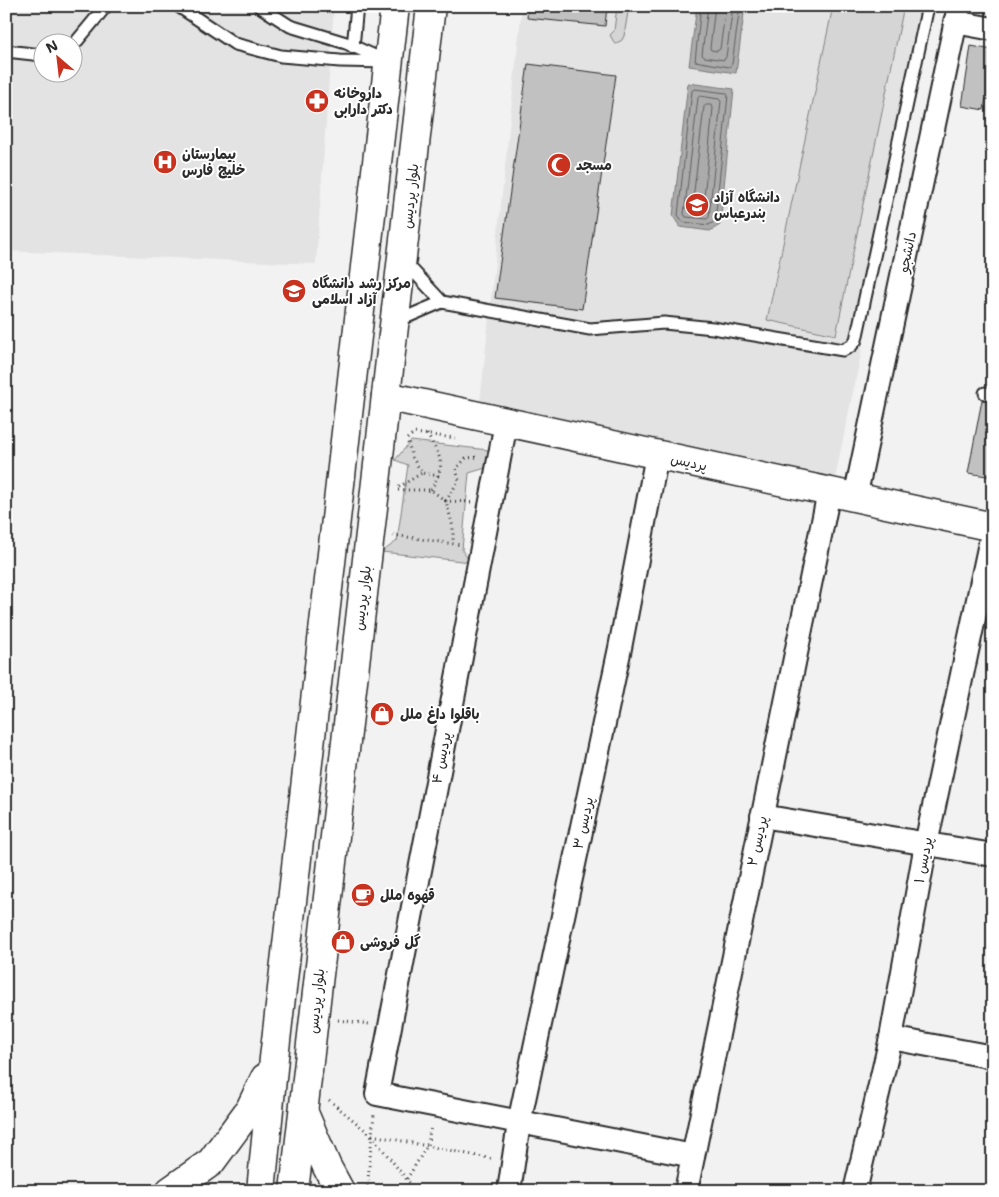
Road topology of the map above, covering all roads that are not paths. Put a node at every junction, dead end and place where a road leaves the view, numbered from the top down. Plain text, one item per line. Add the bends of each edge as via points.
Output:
1 (106, 6) edge
2 (178, 6) edge
3 (259, 6) edge
4 (357, 6) edge
5 (395, 6) edge
6 (431, 6) edge
7 (928, 6) edge
8 (957, 14) edge
9 (993, 28) edge
10 (82, 35) edge
11 (353, 47) junction
12 (6, 51) edge
13 (32, 54) edge
14 (388, 62) junction
15 (402, 260) junction
16 (442, 302) junction
17 (395, 322) junction
18 (386, 396) junction
19 (506, 422) junction
20 (657, 455) junction
21 (829, 492) junction
22 (855, 498) junction
23 (993, 528) edge
24 (762, 816) junction
25 (926, 844) junction
26 (993, 855) edge
27 (280, 1010) junction
28 (315, 1017) junction
29 (891, 1038) junction
30 (274, 1058) junction
31 (993, 1058) edge
32 (304, 1112) junction
33 (519, 1123) junction
34 (693, 1156) junction
35 (170, 1191) edge
36 (261, 1191) edge
37 (294, 1191) edge
38 (340, 1191) edge
39 (509, 1191) edge
40 (686, 1191) edge
41 (854, 1191) edge

1 - 10 lane
2 - 14 lane via 235,44 281,56
3 - 11 lane via 290,26
4 - 11 lane
5 - 14 main road
6 - 15 main road, بلوار پردیس
7 - 16 lane via 856,340 851,346 843,350 664,323 590,329
8 - 9 street
8 - 22 street, دانشجو
11 - 14 lane
12 - 13 lane
14 - 27 main road
15 - 16 lane
15 - 17 main road, بلوار پردیس
16 - 17 lane
17 - 18 main road, بلوار پردیس
18 - 19 main road, پردیس
18 - 28 main road, بلوار پردیس
19 - 20 main road, پردیس
19 - 33 street, پردیس ۴ via 377,1094
20 - 21 main road, پردیس
20 - 33 street, پردیس ۳ via 620,648
21 - 22 main road, پردیس
21 - 24 street, پردیس ۲
22 - 23 main road, پردیس
23 - 25 street, پردیس ۱
24 - 25 street
24 - 34 street, پردیس ۲
25 - 26 street
25 - 29 street, پردیس ۱
27 - 28 main road
27 - 30 main road
28 - 32 main road, بلوار پردیس
29 - 31 street
29 - 41 street, پردیس ۱
30 - 35 main road via 250,1109 211,1162
30 - 36 main road
32 - 37 main road, بلوار پردیس
32 - 38 main road
33 - 34 street
33 - 39 street, پردیس ۳
34 - 40 street, پردیس ۲

